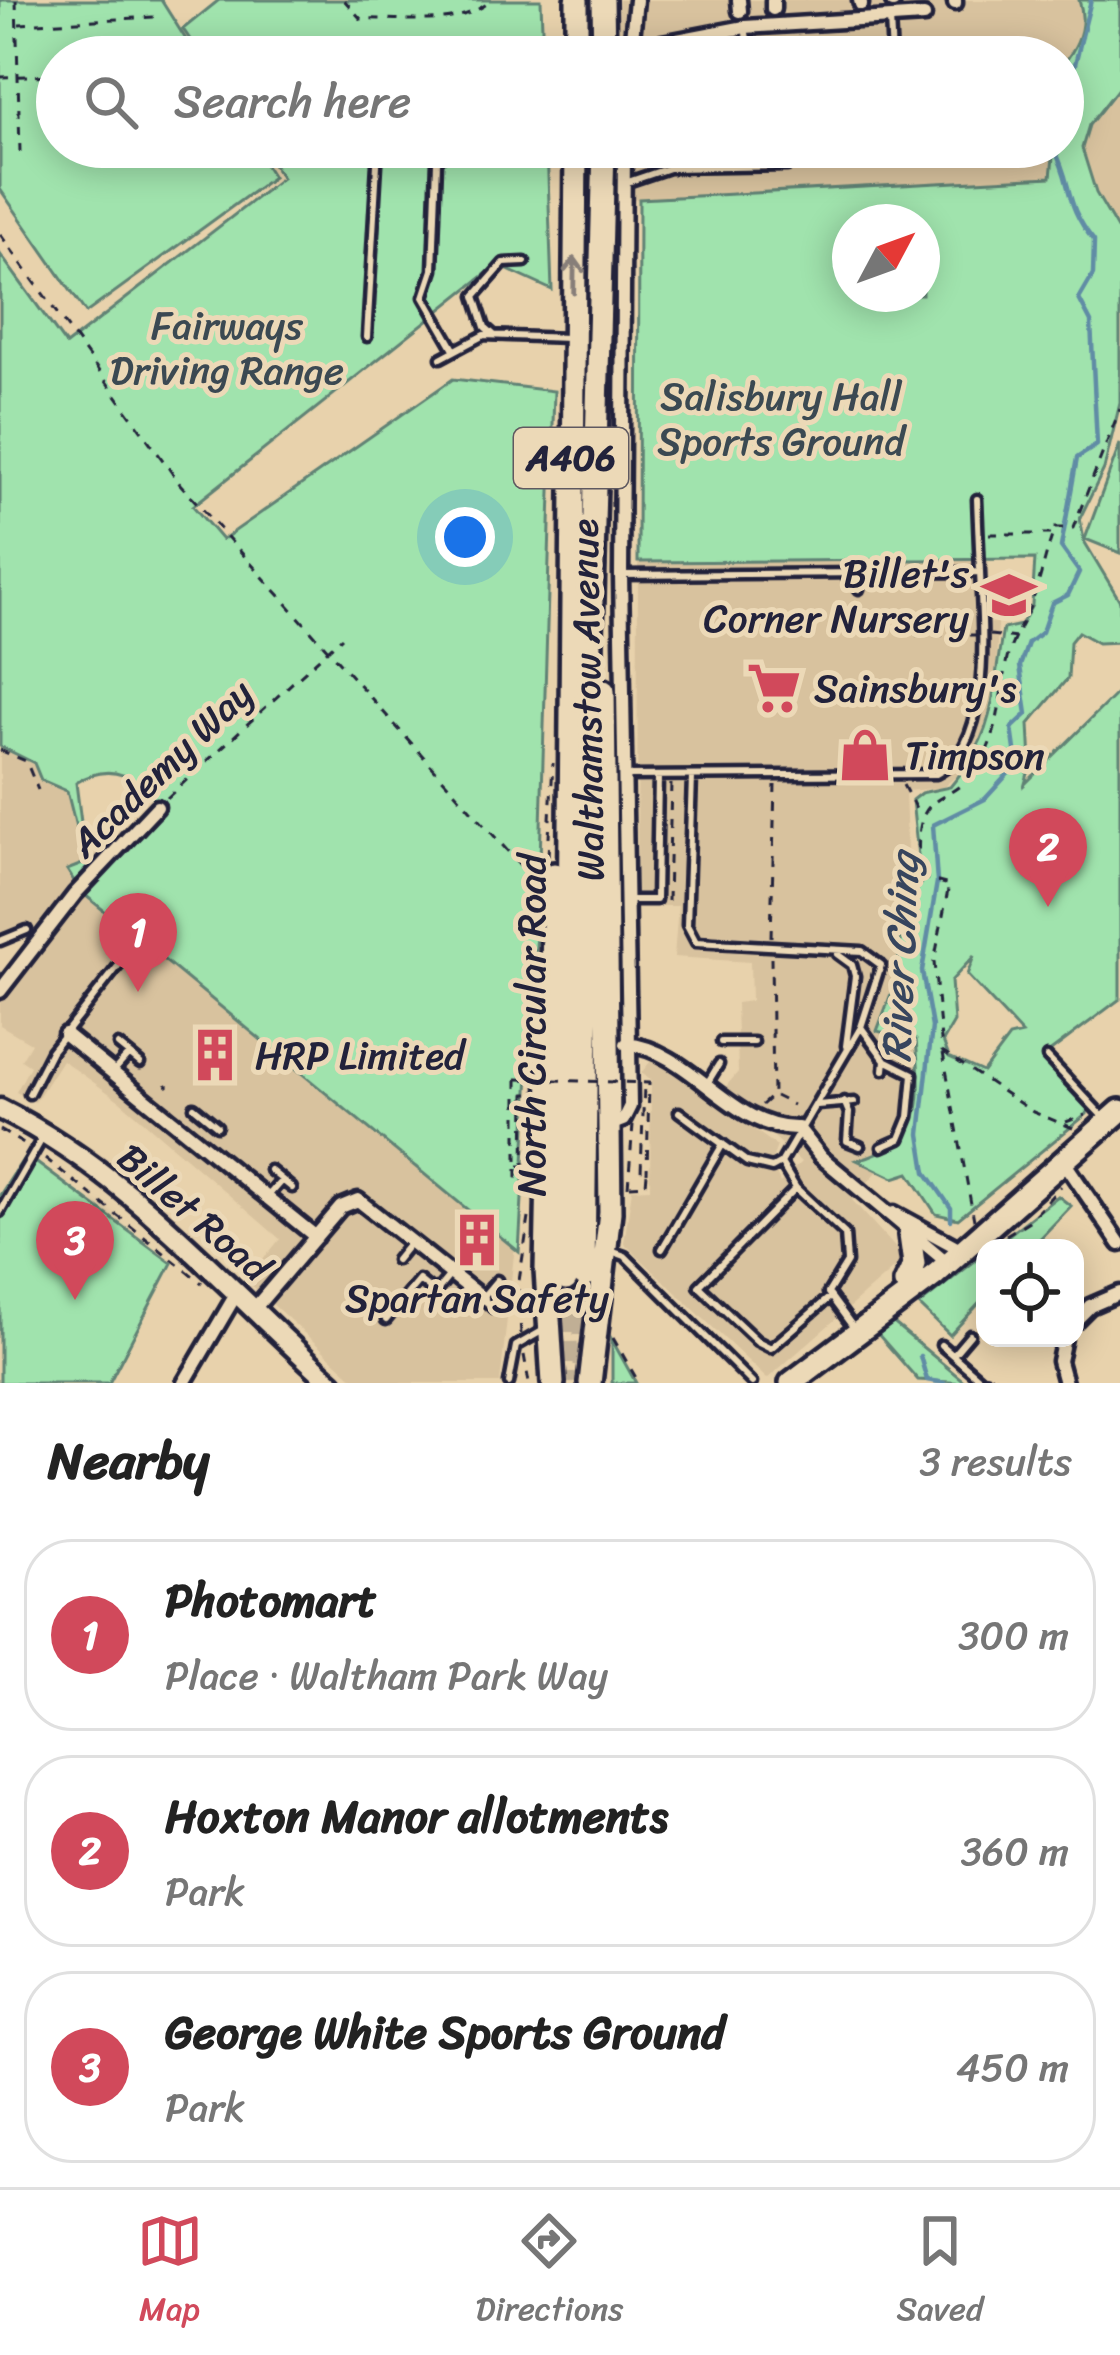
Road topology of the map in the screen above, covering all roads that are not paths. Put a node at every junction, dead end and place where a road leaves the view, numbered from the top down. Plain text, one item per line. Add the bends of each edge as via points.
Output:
1 (577, 0) edge
2 (603, 0) edge
3 (638, 2) edge
4 (924, 16) dead end
5 (890, 19) junction
6 (745, 27) junction
7 (577, 36) edge
8 (604, 36) edge
9 (633, 36) edge
10 (705, 36) edge
11 (746, 36) edge
12 (891, 36) edge
13 (378, 168) edge
14 (438, 168) edge
15 (576, 168) edge
16 (604, 168) edge
17 (623, 168) edge
18 (669, 168) edge
19 (623, 184) junction
20 (525, 262) dead end
21 (367, 337) dead end
22 (496, 337) junction
23 (573, 338) junction
24 (454, 349) junction
25 (442, 358) dead end
26 (977, 499) dead end
27 (595, 565) junction
28 (849, 572) junction
29 (980, 572) junction
30 (621, 575) junction
31 (859, 589) dead end
32 (567, 770) junction
33 (625, 776) junction
34 (658, 776) junction
35 (692, 777) junction
36 (157, 807) road end
37 (625, 900) junction
38 (27, 930) dead end
39 (0, 940) edge
40 (134, 946) dead end
41 (832, 952) junction
42 (0, 991) edge
43 (861, 1027) junction
44 (65, 1034) junction
45 (626, 1040) junction
46 (722, 1042) dead end
47 (754, 1042) dead end
48 (118, 1045) dead end
49 (129, 1054) junction
50 (844, 1055) junction
51 (1047, 1057) dead end
52 (885, 1060) junction
53 (140, 1063) dead end
54 (718, 1064) dead end
55 (884, 1070) dead end
56 (112, 1073) junction
57 (706, 1085) junction
58 (29, 1094) dead end
59 (844, 1101) junction
60 (854, 1102) dead end
61 (815, 1106) junction
62 (194, 1107) dead end
63 (0, 1109) edge
64 (679, 1112) dead end
65 (1109, 1115) edge
66 (206, 1118) junction
67 (621, 1122) junction
68 (217, 1126) dead end
69 (798, 1128) junction
70 (191, 1136) junction
71 (40, 1142) junction
72 (723, 1144) junction
73 (860, 1146) dead end
74 (882, 1148) dead end
75 (1063, 1159) junction
76 (781, 1163) junction
77 (270, 1170) dead end
78 (282, 1180) junction
79 (292, 1188) dead end
80 (796, 1188) junction
81 (267, 1197) junction
82 (887, 1210) junction
83 (0, 1213) edge
84 (910, 1235) junction
85 (316, 1237) junction
86 (412, 1240) junction
87 (1120, 1244) edge
88 (662, 1249) dead end
89 (607, 1251) junction
90 (951, 1254) junction
91 (396, 1260) dead end
92 (452, 1273) junction
93 (496, 1280) dead end
94 (1120, 1293) edge
95 (830, 1297) junction
96 (233, 1298) junction
97 (902, 1298) junction
98 (488, 1303) joint
99 (255, 1308) junction
100 (1084, 1312) edge
101 (386, 1320) dead end
102 (849, 1322) junction
103 (548, 1329) junction
104 (970, 1335) dead end
105 (941, 1345) dead end
106 (1064, 1347) edge
107 (953, 1355) junction
108 (800, 1380) edge
109 (1063, 1380) edge
110 (184, 1383) edge
111 (332, 1383) edge
112 (509, 1383) edge
113 (553, 1383) edge
114 (590, 1383) edge
115 (752, 1383) edge
116 (993, 1383) edge
117 (1045, 1383) edge

1 - 7 main road
2 - 8 main road
3 - 9 street
4 - 5 street
5 - 6 street
5 - 12 lane
6 - 10 street
6 - 11 lane
13 - 21 lane
14 - 24 lane via 433,270 424,297
23 -> 15 main road, Walthamstow Avenue / A406
16 - 27 main road, Walthamstow Avenue / A406
17 - 19 street, Walthamstow Avenue
18 - 19 lane
19 - 30 street, Walthamstow Avenue
20 - 22 lane via 504,263 475,296
22 - 23 lane
22 - 24 lane
23 - 32 main road, Walthamstow Avenue / A406
24 - 25 lane
26 - 29 lane
27 - 32 main road, North Circular Road / A406 via 575,1278
27 - 67 main road, A406
28 - 29 lane
28 - 30 lane
28 - 31 lane
29 - 35 lane via 974,716 950,767 920,776
30 - 33 street, Walthamstow Avenue
32 - 103 main road, A406 via 549,977
33 - 34 lane
33 - 37 street, Walthamstow Avenue
34 - 35 lane
34 - 37 lane via 656,900
35 - 41 lane via 688,933 716,945
36 - 42 street, Academy Way
37 - 45 street, Walthamstow Avenue
38 - 39 lane
40 - 44 lane
41 - 43 lane via 865,952 880,963
41 - 50 lane via 855,973
43 - 50 lane
43 - 52 lane
44 - 56 street
44 - 58 lane
45 - 57 street
45 - 67 street, Walthamstow Avenue via 629,1106
46 - 47 lane
48 - 49 lane
49 - 53 lane
49 - 56 lane
50 - 61 lane
51 - 65 lane
52 - 55 lane
52 - 74 lane via 913,1074 900,1139
54 - 57 lane
56 - 70 street
57 - 69 street via 762,1123
59 - 60 lane
59 - 61 lane
59 - 73 lane via 847,1142
61 - 69 lane
62 - 66 lane
63 - 71 main road, Billet Road
64 - 72 lane
65 - 75 main road
66 - 68 lane
66 - 70 lane
67 - 89 main road, A406
69 - 76 lane
69 - 82 street
70 - 81 street
71 - 83 lane
71 - 96 main road, Billet Road via 169,1227
72 - 76 lane via 757,1165
72 - 88 lane
75 - 87 street
75 - 90 main road via 988,1231
76 - 80 lane
77 - 78 lane
78 - 79 lane
78 - 81 lane
80 - 95 lane via 845,1234 847,1262
80 - 95 lane via 699,1286 772,1348
81 - 85 street
82 - 84 street
82 - 90 street
84 - 90 street
84 - 97 main road via 914,1264
85 - 86 street via 358,1200
85 - 99 street
86 - 91 lane
86 - 92 street
89 - 114 main road, A406
89 - 115 lane via 625,1256
90 - 97 main road
92 - 98 street
92 - 101 lane via 435,1293 419,1280
93 - 98 lane
94 - 100 street
95 - 102 lane
96 - 99 main road, Billet Road
96 - 110 street
97 - 102 main road
99 - 111 main road, Billet Road
102 - 108 main road
103 - 112 lane via 521,1341
103 - 113 main road, A406
104 - 107 lane
105 - 107 lane
106 - 109 street
107 - 116 lane
109 - 117 street

